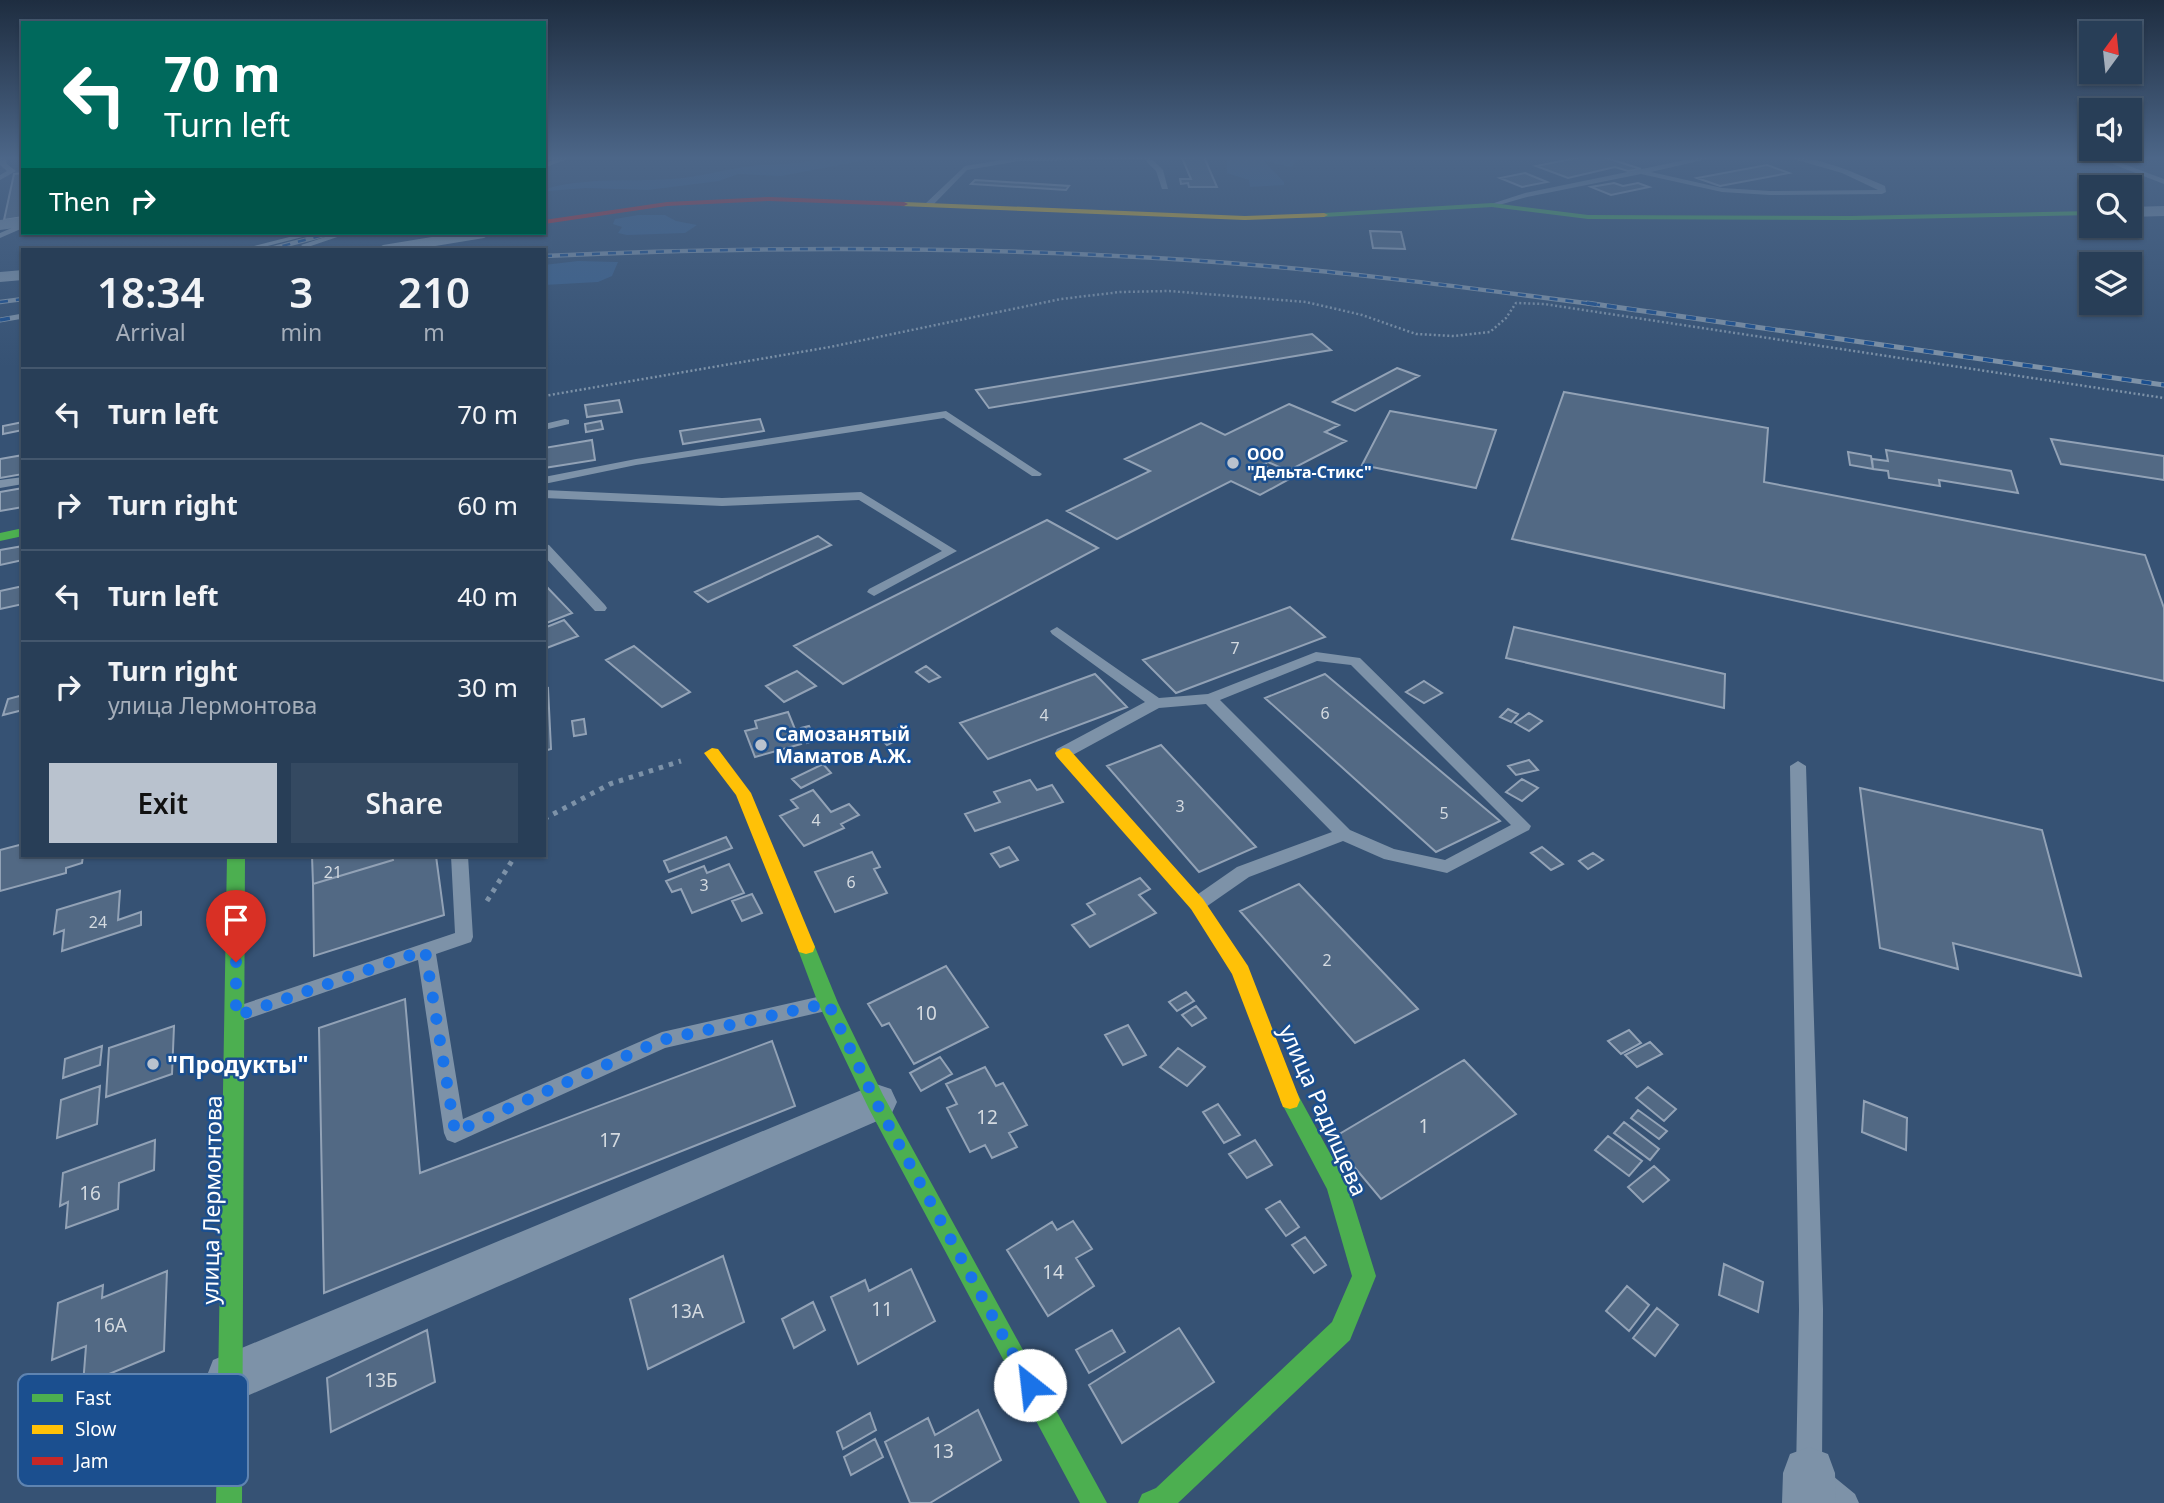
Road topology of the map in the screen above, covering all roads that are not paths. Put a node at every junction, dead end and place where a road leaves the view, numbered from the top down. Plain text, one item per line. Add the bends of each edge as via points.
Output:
1 (19, 226) edge
2 (306, 235) edge
3 (338, 235) edge
4 (472, 235) edge
5 (0, 236) edge
6 (250, 248) edge
7 (293, 248) edge
8 (395, 248) edge
9 (21, 275) edge
10 (0, 277) edge
11 (565, 422) dead end
12 (546, 427) edge
13 (1036, 474) dead end
14 (21, 480) edge
15 (546, 481) edge
16 (0, 484) edge
17 (546, 494) edge
18 (21, 532) edge
19 (0, 537) edge
20 (546, 550) edge
21 (874, 592) dead end
22 (600, 608) dead end
23 (1057, 631) dead end
24 (1210, 699) junction
25 (1156, 703) junction
26 (712, 753) road end
27 (1063, 753) joint
28 (1798, 766) dead end
29 (1345, 834) junction
30 (236, 857) edge
31 (458, 857) edge
32 (1197, 904) junction
33 (425, 950) junction
34 (828, 1003) junction
35 (236, 1016) junction
36 (876, 1102) junction
37 (231, 1374) edge
38 (240, 1374) edge
39 (1821, 1493) edge
40 (1094, 1503) edge
41 (1150, 1503) edge

1 - 5 lane
2 - 6 lane
3 - 7 lane
4 - 8 street
9 - 10 street
11 - 12 lane
13 - 15 lane via 946,414 636,462
14 - 16 lane
17 - 21 lane via 722,502 861,496 951,551
18 - 19 street
20 - 22 lane
23 - 25 lane
24 - 25 lane
24 - 29 lane
24 - 29 lane via 1316,656 1355,662 1523,826 1447,867 1390,855
25 - 27 lane
26 - 34 street via 743,793
27 - 32 street, улица Радищева
28 - 39 lane via 1811,1309
29 - 32 lane via 1243,872
30 - 35 street, улица Лермонтова
31 - 33 lane via 464,937
32 - 41 street, улица Радищева via 1241,971 1294,1110 1337,1186 1364,1276 1341,1331 1165,1497
33 - 34 lane via 455,1132 662,1040
33 - 35 lane
34 - 36 street
35 - 37 street, улица Лермонтова
36 - 38 street
36 - 40 street

